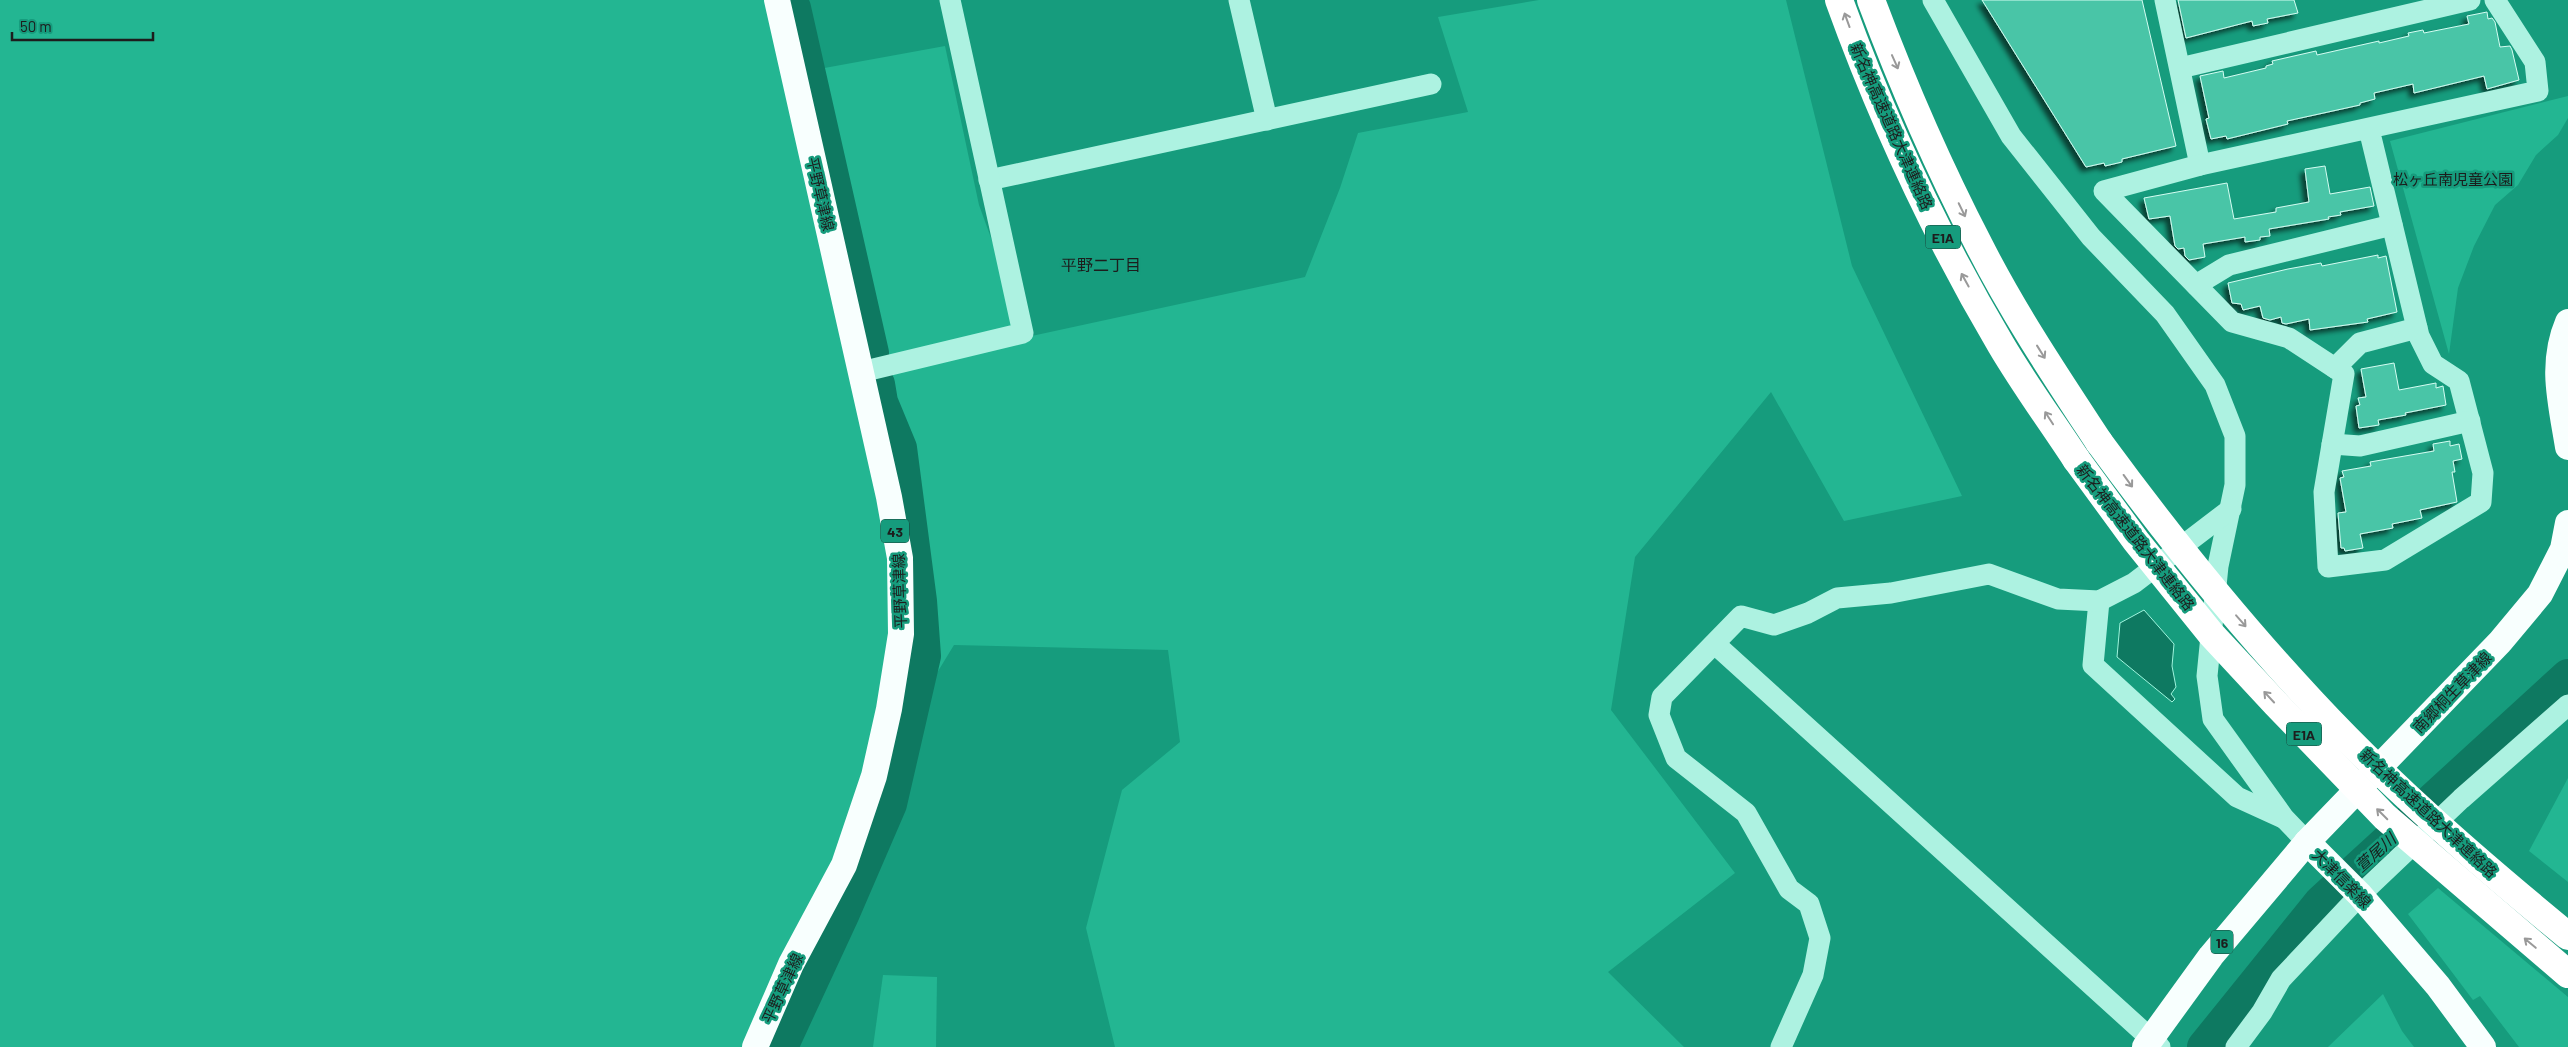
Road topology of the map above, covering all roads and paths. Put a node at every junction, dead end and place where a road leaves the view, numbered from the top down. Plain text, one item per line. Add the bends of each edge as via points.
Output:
1 (777, 0) edge
2 (950, 0) edge
3 (1240, 0) edge
4 (1839, 0) edge
5 (1871, 0) edge
6 (1933, 0) edge
7 (2165, 0) edge
8 (2470, 0) edge
9 (2495, 0) edge
10 (2180, 68) junction
11 (1431, 84) dead end
12 (1267, 120) junction
13 (2369, 129) junction
14 (2200, 166) junction
15 (989, 180) junction
16 (2392, 225) junction
17 (2196, 285) junction
18 (2568, 322) edge
19 (2417, 328) junction
20 (2335, 368) junction
21 (861, 372) junction
22 (2470, 421) junction
23 (2332, 444) junction
24 (2568, 447) edge
25 (2231, 509) junction
26 (2568, 522) edge
27 (2099, 601) junction
28 (1715, 644) junction
29 (2568, 705) edge
30 (2284, 818) junction
31 (2307, 842) junction
32 (2359, 893) junction
33 (2568, 936) edge
34 (2568, 974) edge
35 (2151, 1045) edge
36 (755, 1047) edge
37 (1781, 1047) edge
38 (2236, 1047) edge
39 (2483, 1047) edge

1 - 21 main road, 平野草津線 / 43
2 - 15 street
3 - 12 street
34 -> 4 highway, 新名神高速道路大津連絡路 / E1A, bridge via 2385,817 2211,634 2136,541 2076,459 2002,346 1957,266 1904,156
5 -> 33 highway, 新名神高速道路大津連絡路 / E1A, bridge via 1944,175 1980,246 2020,319 2099,442 2192,563 2312,702 2500,880
6 - 25 street via 2011,136 2091,237 2165,314 2215,385 2235,436 2235,485
7 - 10 street
8 - 10 street
9 - 13 street via 2535,62 2538,91
10 - 14 street
11 - 12 street
12 - 15 street
13 - 14 street
13 - 16 street
14 - 17 street via 2104,191
15 - 21 street via 1023,333
16 - 17 street via 2229,265
16 - 19 street
17 - 20 street via 2232,322 2289,338
18 - 24 main road via 2558,352 2559,392
19 - 20 street via 2360,343
19 - 22 street via 2433,364 2459,381
20 - 23 street via 2344,374
21 - 36 main road, 平野草津線 / 43 via 900,558 901,634 874,776 844,865 792,964
22 - 23 street via 2360,446
22 - 23 street via 2483,473 2481,502 2386,560 2328,567 2324,492
25 - 27 street via 2134,583
25 - 30 street via 2218,566 2207,676 2213,719
26 - 31 main road, 南郷桐生草津線 via 2563,549 2540,594 2500,642
27 - 28 street via 2058,599 1989,574 1891,593 1837,598 1808,614 1774,625 1741,616
27 - 30 street via 2093,665 2237,797
28 - 35 street
28 - 37 street via 1662,697 1658,715 1676,758 1746,813 1788,889 1809,904 1820,938 1813,975
29 - 32 street
30 - 31 street
31 - 32 main road, 大津信楽線
31 - 35 main road, 大津信楽線 / 16 via 2210,956
32 - 38 street via 2281,979
32 - 39 main road, 大津信楽線 via 2438,986

